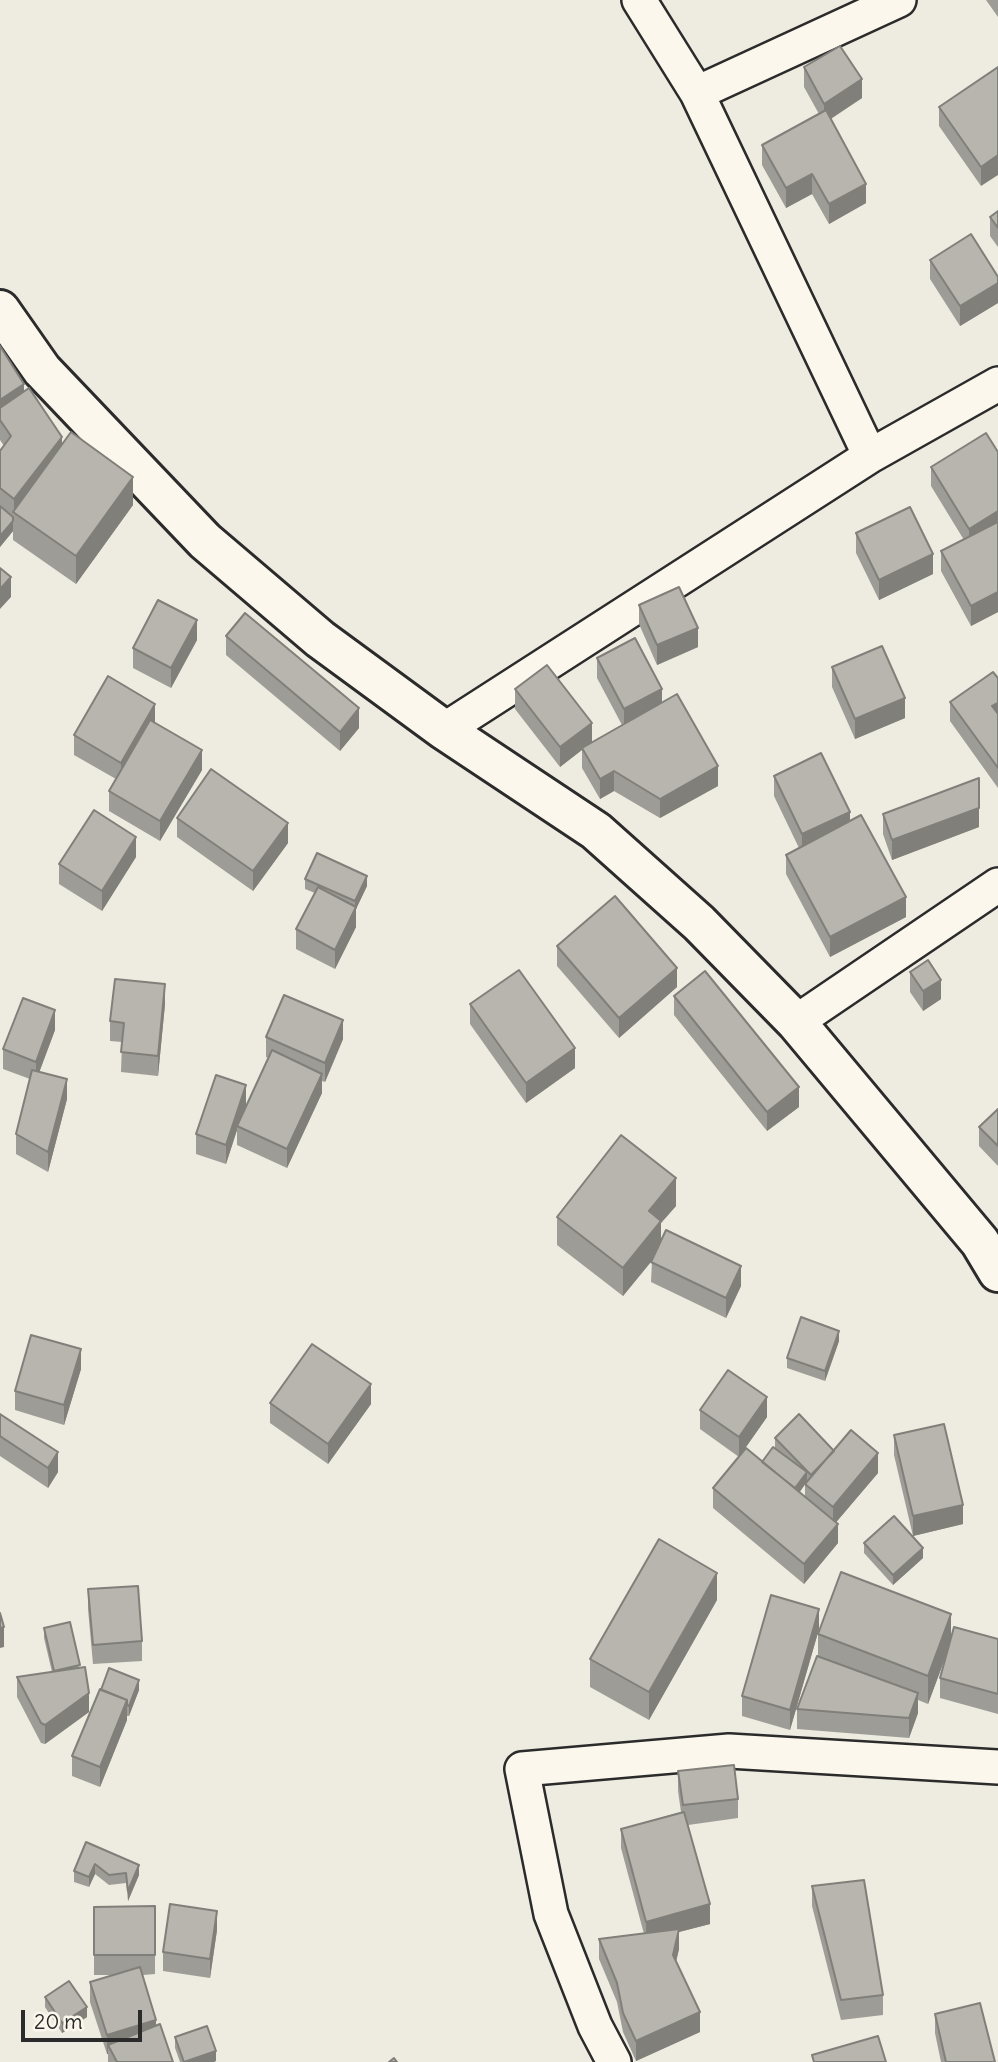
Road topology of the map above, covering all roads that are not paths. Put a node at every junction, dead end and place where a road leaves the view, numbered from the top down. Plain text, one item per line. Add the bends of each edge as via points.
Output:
1 (639, 0) edge
2 (899, 0) edge
3 (697, 93) junction
4 (2, 316) edge
5 (998, 384) edge
6 (870, 456) junction
7 (444, 730) junction
8 (998, 885) edge
9 (796, 1021) junction
10 (992, 1249) edge
11 (998, 1768) edge
12 (614, 2062) edge

1 - 3 street
2 - 3 street
3 - 6 street
4 - 7 main road via 42,370 205,541 320,639
5 - 6 street
6 - 7 street
7 - 9 main road via 596,831 699,923
8 - 9 street
9 - 10 main road
11 - 12 street via 729,1751 522,1769 551,1914

